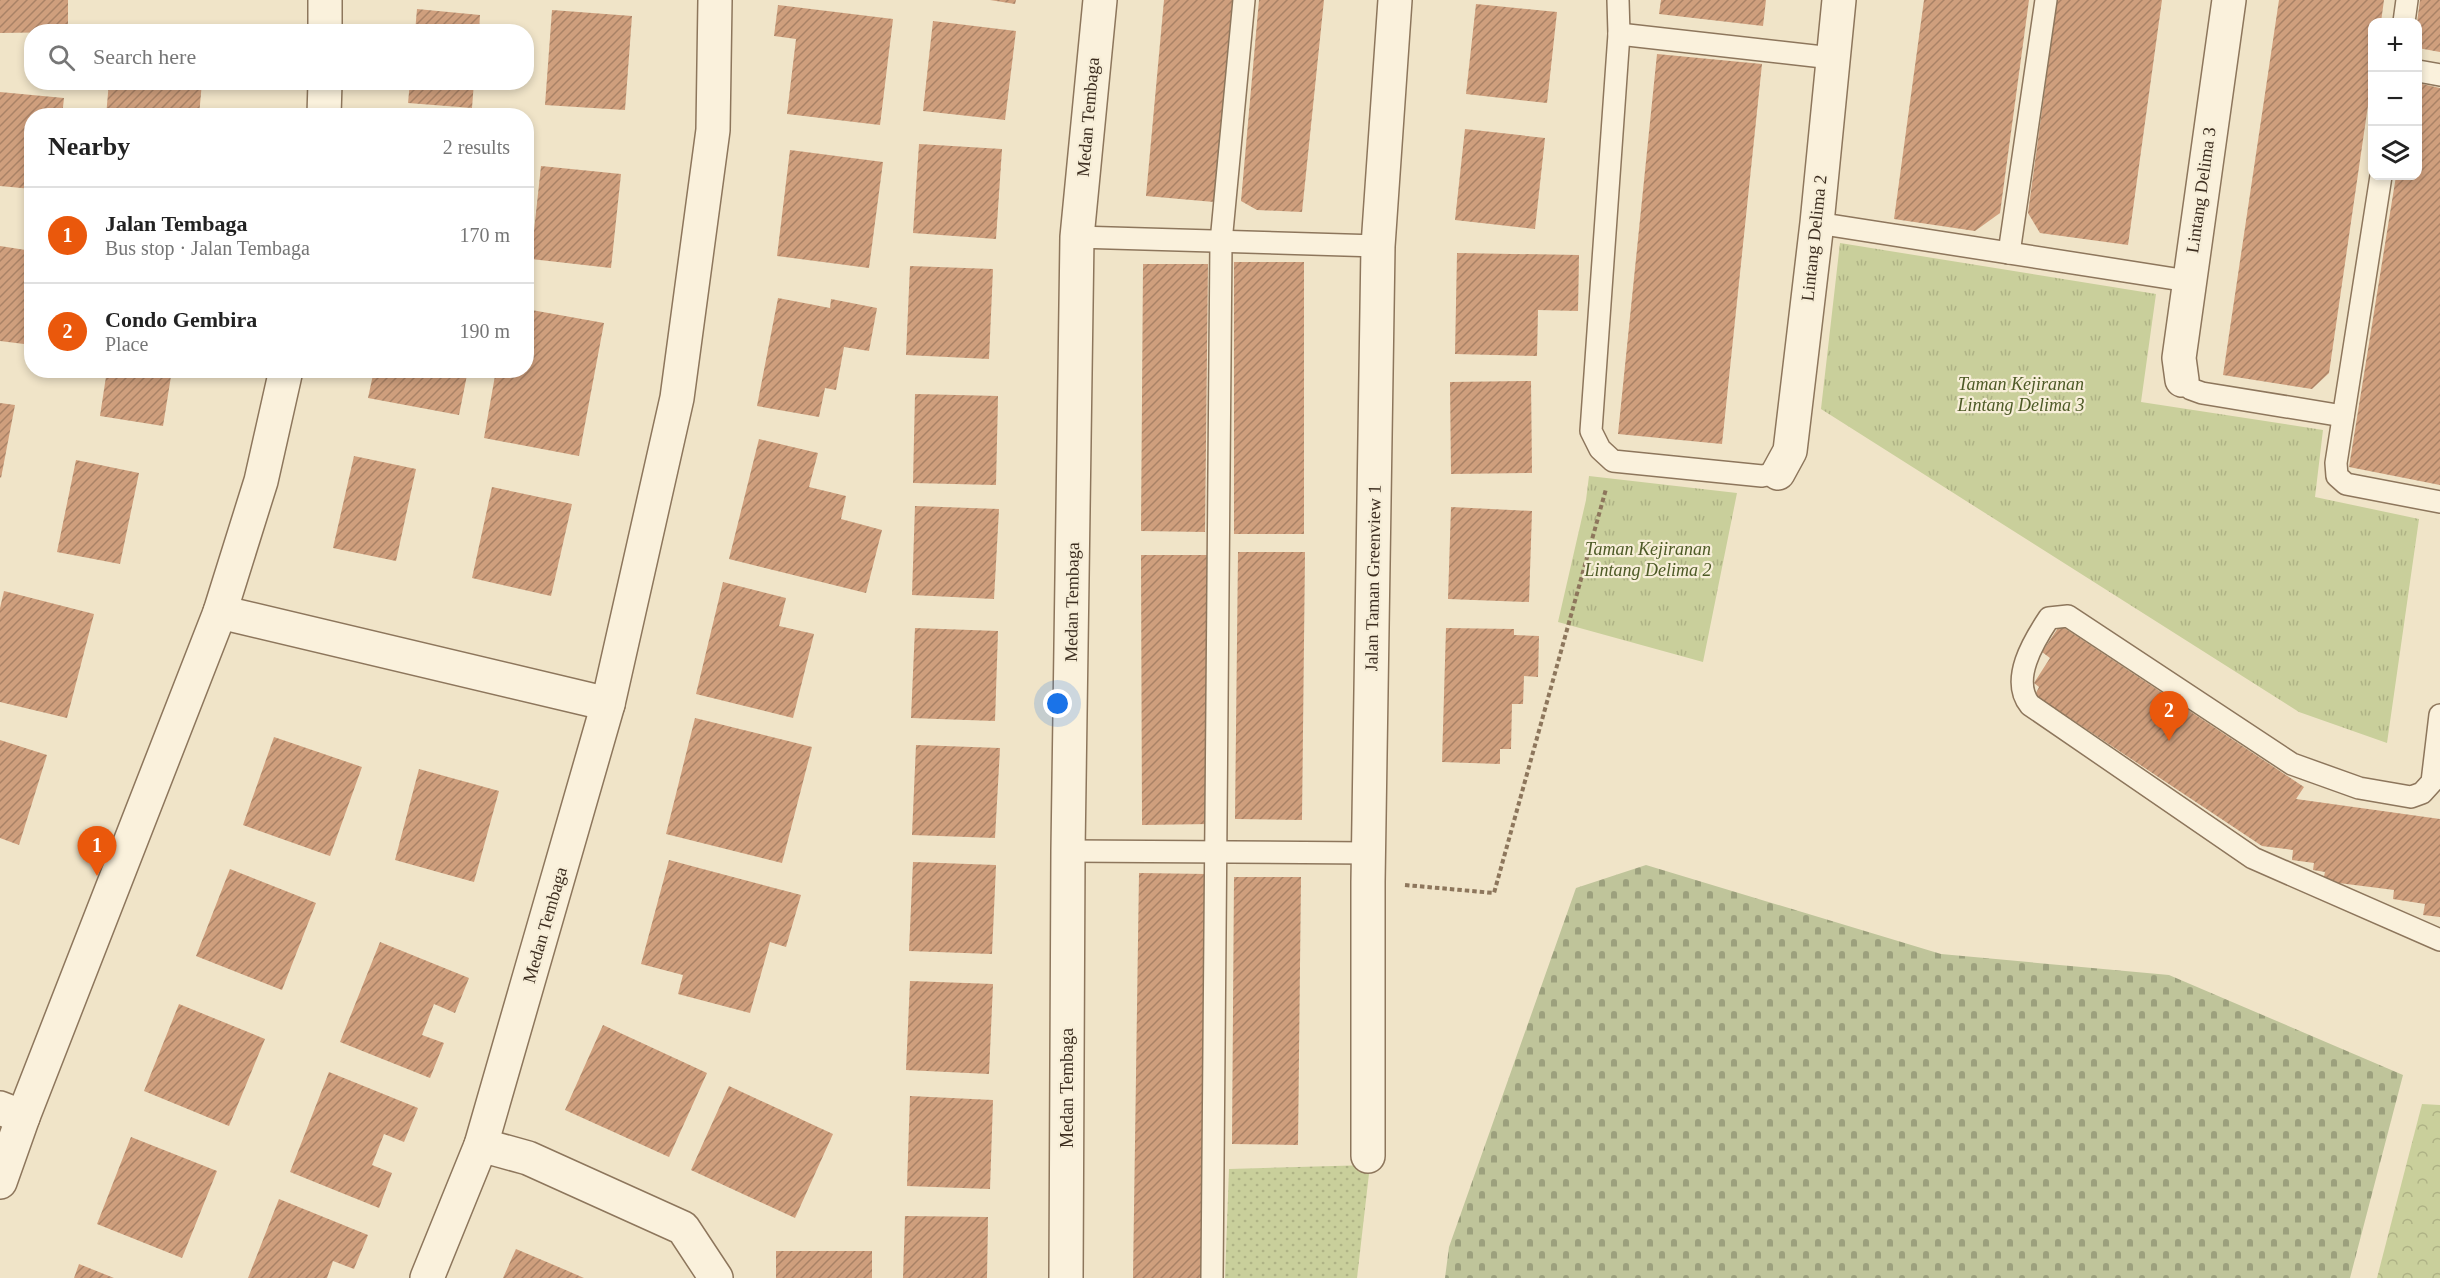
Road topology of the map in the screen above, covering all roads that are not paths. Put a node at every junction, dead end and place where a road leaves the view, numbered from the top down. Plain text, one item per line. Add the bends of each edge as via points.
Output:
1 (325, 0) edge
2 (715, 0) edge
3 (1100, 0) edge
4 (1244, 0) edge
5 (1395, 0) edge
6 (1618, 0) edge
7 (1839, 0) edge
8 (2046, 0) edge
9 (2229, 0) edge
10 (2407, 0) edge
11 (2405, 18) edge
12 (325, 24) edge
13 (1619, 34) junction
14 (1832, 58) junction
15 (2422, 72) edge
16 (2440, 75) edge
17 (325, 90) edge
18 (324, 108) edge
19 (2380, 180) edge
20 (1817, 223) junction
21 (1077, 237) junction
22 (1221, 242) junction
23 (1378, 246) junction
24 (2009, 253) junction
25 (2188, 281) junction
26 (284, 378) edge
27 (2182, 380) joint
28 (2343, 416) junction
29 (1778, 472) joint
30 (2440, 502) edge
31 (220, 612) junction
32 (609, 705) junction
33 (2440, 715) edge
34 (1068, 851) junction
35 (1215, 853) junction
36 (1368, 867) junction
37 (2440, 940) edge
38 (12, 1113) edge
39 (481, 1145) junction
40 (1368, 1156) dead end
41 (0, 1182) edge
42 (427, 1278) edge
43 (716, 1278) edge
44 (1066, 1278) edge
45 (1212, 1278) edge

1 - 12 street
2 - 32 street, Medan Tembaga via 712,130 677,398
3 - 21 street, Medan Tembaga
4 - 22 lane
5 - 23 street, Jalan Taman Greenview 1
6 - 13 lane
7 - 14 street, Lintang Delima 2
8 - 24 lane
9 - 25 street, Lintang Delima 3
10 - 11 lane
13 - 14 lane
13 - 29 lane via 1591,431 1600,449 1613,461 1762,476
14 - 20 street, Lintang Delima 2
15 - 16 lane
17 - 18 street
19 - 28 lane
20 - 24 lane
20 - 29 street, Lintang Delima 2 via 1790,452
21 - 22 lane
21 - 34 street, Medan Tembaga
22 - 23 lane
22 - 35 lane
23 - 36 street, Jalan Taman Greenview 1
24 - 25 lane
25 - 27 street, Lintang Delima 3 via 2179,358
26 - 31 street via 261,481
27 - 28 lane via 2202,393
28 - 30 lane via 2336,463 2337,476 2346,484
31 - 32 street
31 - 38 street
32 - 39 street, Medan Tembaga
33 - 37 lane via 2433,782 2411,797 2359,788 2292,764 2067,616 2049,618 2038,635 2021,680 2023,695 2030,705 2253,858
34 - 35 lane
34 - 44 street, Medan Tembaga
35 - 36 lane
35 - 45 lane
36 - 40 street, Jalan Taman Greenview 1
38 - 41 street
39 - 42 street, Medan Tembaga
39 - 43 street via 528,1158 683,1228

